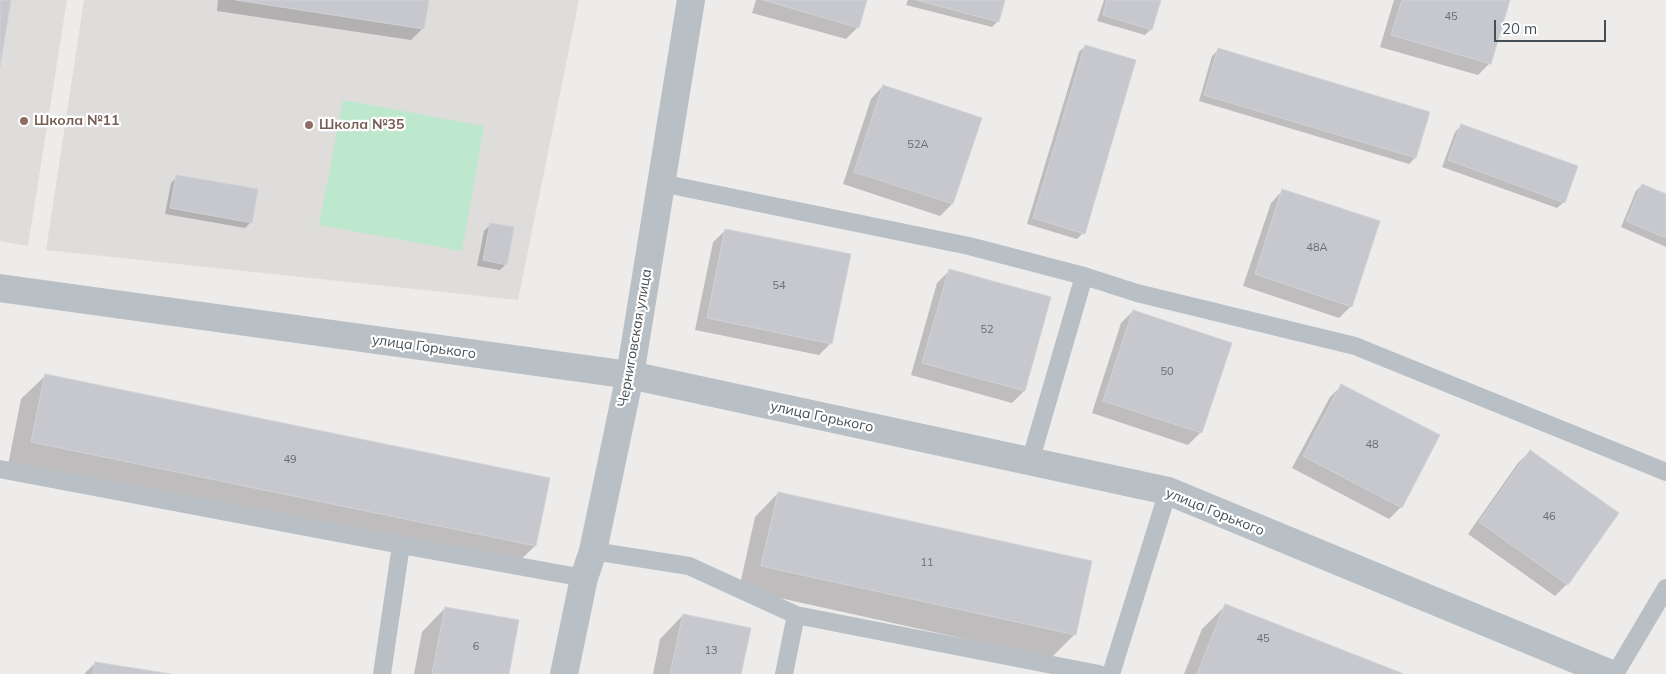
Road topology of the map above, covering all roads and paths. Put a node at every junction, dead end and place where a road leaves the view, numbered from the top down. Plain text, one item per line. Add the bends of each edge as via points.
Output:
1 (692, 0) edge
2 (661, 184) junction
3 (1084, 276) junction
4 (0, 290) edge
5 (630, 375) junction
6 (1030, 462) junction
7 (0, 469) edge
8 (1666, 472) edge
9 (1168, 491) junction
10 (401, 545) junction
11 (592, 552) junction
12 (584, 578) junction
13 (1666, 588) edge
14 (796, 615) junction
15 (382, 674) edge
16 (564, 674) edge
17 (784, 674) edge
18 (1099, 674) edge
19 (1111, 674) edge
20 (1611, 674) edge
21 (1615, 674) edge

1 - 2 street, Черниговская улица
2 - 3 lane via 968,246
2 - 5 street, Черниговская улица
3 - 6 lane
3 - 8 lane via 1355,346
4 - 5 street, улица Горького
5 - 6 street, улица Горького
5 - 11 street, Черниговская улица
6 - 9 street, улица Горького
7 - 10 lane
9 - 19 lane
9 - 20 street, улица Горького
10 - 12 lane
10 - 15 lane
11 - 12 street, Черниговская улица
11 - 14 lane via 689,566
12 - 16 street, Черниговская улица
13 - 21 lane
14 - 17 lane
14 - 18 lane

